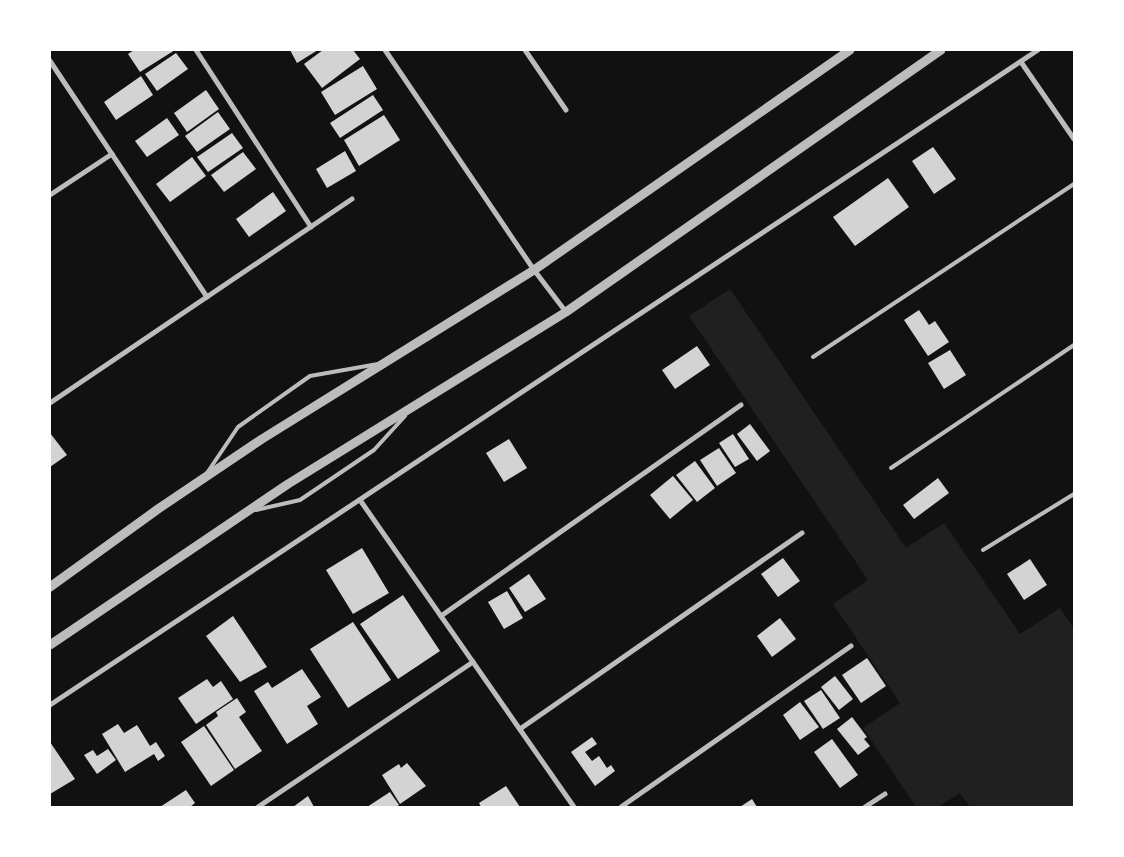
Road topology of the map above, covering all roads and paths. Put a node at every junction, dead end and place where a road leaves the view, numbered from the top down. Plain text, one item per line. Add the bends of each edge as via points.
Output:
1 (196, 50) edge
2 (385, 50) edge
3 (525, 50) edge
4 (850, 50) edge
5 (941, 50) edge
6 (1038, 50) edge
7 (50, 61) edge
8 (1021, 62) junction
9 (566, 110) dead end
10 (1074, 139) edge
11 (112, 154) junction
12 (1074, 184) edge
13 (50, 195) edge
14 (352, 199) dead end
15 (311, 227) junction
16 (534, 270) junction
17 (207, 297) junction
18 (566, 312) junction
19 (1074, 345) edge
20 (813, 357) dead end
21 (385, 362) junction
22 (50, 402) edge
23 (741, 405) dead end
24 (411, 408) junction
25 (891, 468) dead end
26 (202, 479) junction
27 (1074, 494) edge
28 (360, 500) junction
29 (246, 512) junction
30 (802, 533) dead end
31 (983, 550) dead end
32 (50, 587) edge
33 (441, 616) junction
34 (50, 645) edge
35 (851, 646) dead end
36 (473, 662) junction
37 (50, 705) edge
38 (520, 729) junction
39 (885, 794) dead end
40 (258, 807) edge
41 (574, 807) edge
42 (621, 807) edge
43 (865, 807) edge

1 - 15 street
2 - 16 street
3 - 9 street
4 - 16 street
5 - 18 street
6 - 8 street
7 - 11 street
8 - 10 street
8 - 28 street
11 - 13 street
11 - 17 street
12 - 20 lane
14 - 15 street
15 - 17 street
16 - 18 street
16 - 21 street
17 - 22 street
18 - 24 street
19 - 25 lane
21 - 26 street
21 - 26 lane via 310,376 238,427
23 - 33 street
24 - 29 street
24 - 29 lane via 374,450 300,500
26 - 32 street
27 - 31 lane
28 - 33 street
28 - 37 street
29 - 34 street
30 - 38 street
33 - 36 street
35 - 42 street
36 - 38 street
36 - 40 street
38 - 41 street
39 - 43 street

